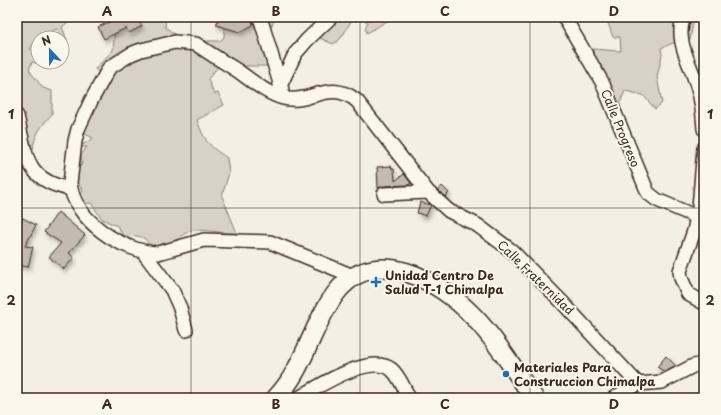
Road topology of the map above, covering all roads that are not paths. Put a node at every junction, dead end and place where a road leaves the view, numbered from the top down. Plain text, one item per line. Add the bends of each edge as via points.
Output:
1 (260, 17) edge
2 (331, 17) edge
3 (564, 17) edge
4 (684, 17) edge
5 (283, 92) junction
6 (17, 116) edge
7 (704, 129) edge
8 (704, 148) edge
9 (71, 189) junction
10 (428, 192) junction
11 (384, 194) dead end
12 (697, 217) junction
13 (143, 252) junction
14 (353, 276) junction
15 (704, 303) edge
16 (186, 330) dead end
17 (704, 364) edge
18 (638, 384) junction
19 (276, 398) edge
20 (299, 398) edge
21 (409, 398) edge
22 (534, 398) edge
23 (614, 398) edge

1 - 5 street
2 - 5 street via 295,54
3 - 12 street, Calle Progreso via 602,82 648,193 657,200
4 - 7 street via 681,36 699,93
5 - 9 street via 262,89 196,44 175,42 130,54 106,72 78,129
5 - 10 street, Calle Fraternidad via 304,98 322,93 341,92 357,101
6 - 9 street via 28,160 36,174 58,187
8 - 12 street
9 - 13 street via 79,207 91,222 107,235
10 - 11 street
10 - 18 street, Calle Fraternidad via 449,211 477,225 516,256
12 - 15 street via 680,275 688,294
13 - 14 street via 158,253 204,240 270,242
13 - 16 street via 172,290
14 - 19 main road via 329,304 298,368
14 - 22 main road via 373,268 391,269 414,275 451,297 476,318
17 - 18 street via 693,366 662,382
18 - 23 street
20 - 21 street via 341,374 377,365 390,368

